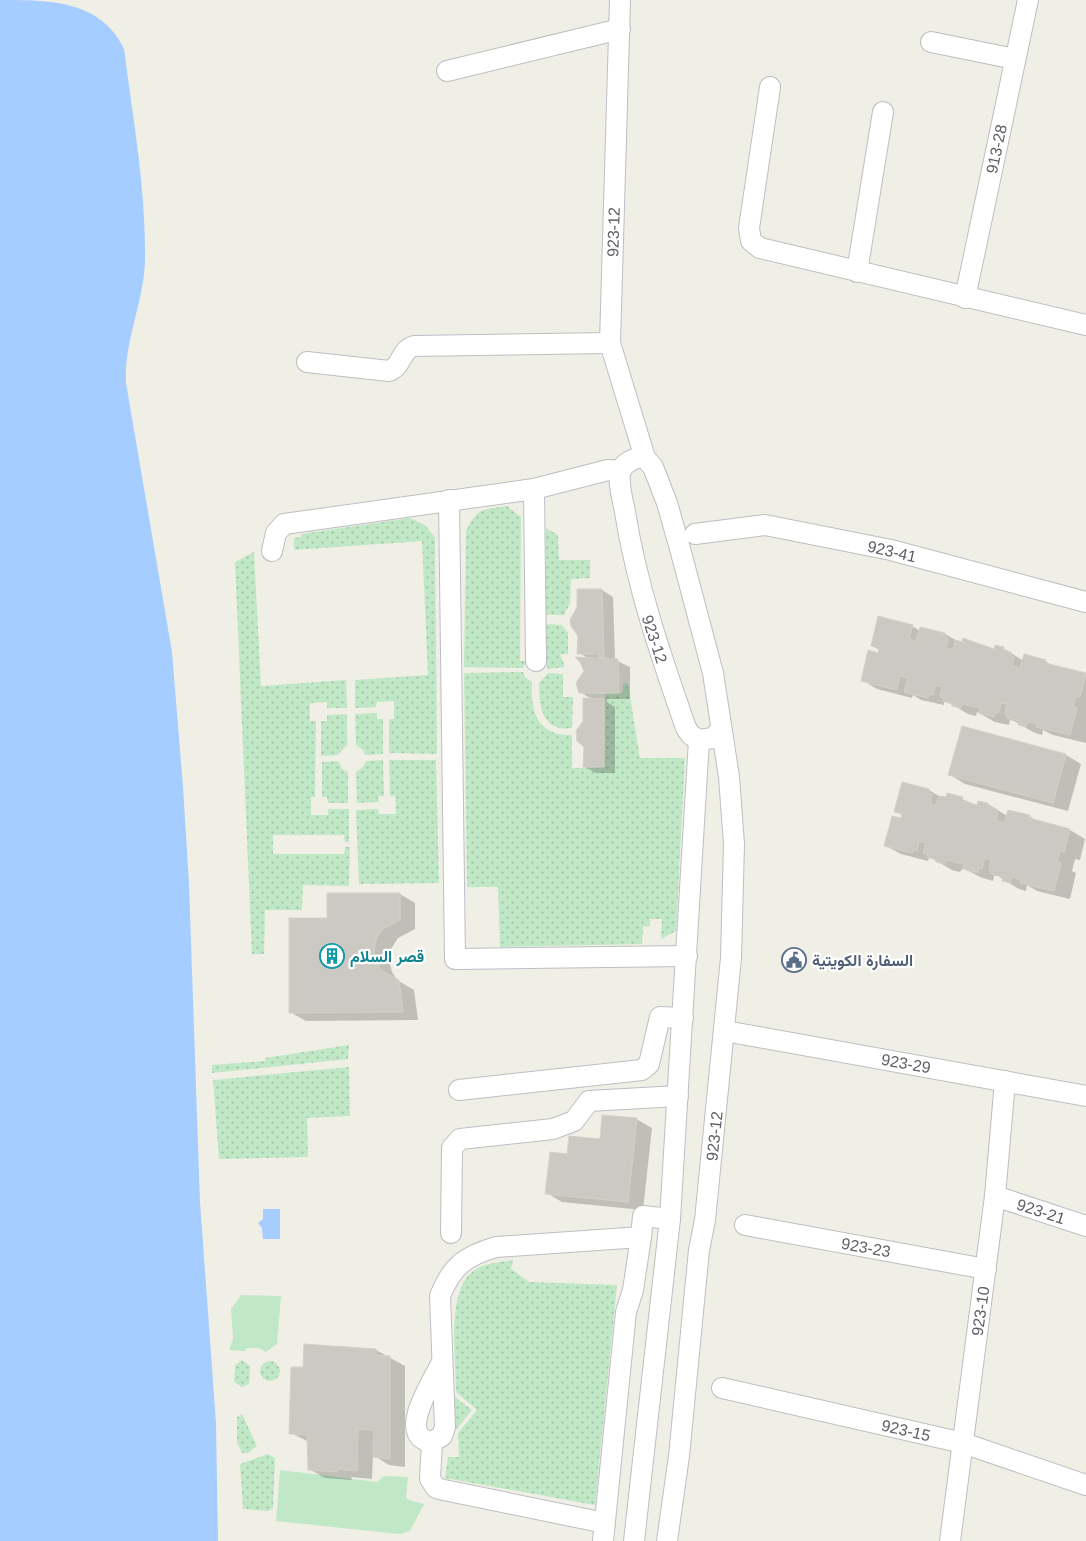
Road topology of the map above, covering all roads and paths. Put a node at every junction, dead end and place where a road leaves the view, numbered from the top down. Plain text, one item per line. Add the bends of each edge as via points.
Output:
1 (620, 0) edge
2 (1028, 0) edge
3 (620, 29) junction
4 (931, 42) dead end
5 (1015, 59) junction
6 (447, 71) dead end
7 (770, 86) dead end
8 (883, 112) dead end
9 (857, 272) junction
10 (965, 298) junction
11 (1085, 319) edge
12 (610, 343) junction
13 (307, 362) dead end
14 (645, 458) junction
15 (620, 471) junction
16 (534, 489) junction
17 (449, 500) junction
18 (695, 534) dead end
19 (272, 551) dead end
20 (1086, 602) edge
21 (536, 661) dead end
22 (720, 730) junction
23 (699, 740) junction
24 (687, 956) junction
25 (683, 1018) junction
26 (725, 1031) junction
27 (1005, 1081) junction
28 (459, 1090) dead end
29 (678, 1096) junction
30 (1086, 1096) edge
31 (995, 1196) junction
32 (670, 1218) junction
33 (745, 1225) dead end
34 (1086, 1226) edge
35 (451, 1233) dead end
36 (641, 1237) junction
37 (986, 1269) junction
38 (441, 1364) junction
39 (722, 1388) dead end
40 (432, 1442) junction
41 (963, 1443) junction
42 (1086, 1485) edge
43 (604, 1532) edge
44 (634, 1541) edge
45 (667, 1541) edge
46 (950, 1541) edge

1 - 3 street, 923-12
2 - 5 street, 913-28
3 - 6 street
3 - 12 street, 923-12
4 - 5 street
5 - 10 street, 913-28
7 - 9 street via 749,228 750,240 760,248 781,255
8 - 9 street
9 - 10 street
10 - 11 street
12 - 13 street via 414,346 404,351 397,366 389,371
12 - 14 street, 923-12
14 - 15 street via 632,460
14 - 22 street, 923-12 via 653,467 668,503 713,673 722,718
15 - 16 street via 608,470
15 - 23 street, 923-12 via 632,558 650,624 686,728
16 - 17 street
16 - 21 street
17 - 19 street via 284,524 276,533
17 - 24 street via 455,959
18 - 20 street, 923-41 via 765,525 892,550
22 - 23 street via 712,738
22 - 26 street, 923-12 via 729,777 734,844
23 - 24 street
24 - 25 street
25 - 28 street via 660,1017 649,1064 642,1070
25 - 29 street
26 - 27 street, 923-29
26 - 45 street, 923-12
27 - 30 street, 923-29
27 - 31 street, 923-10
29 - 32 street
29 - 35 street via 589,1101 574,1120 553,1129 460,1138 452,1148
31 - 34 street, 923-21
31 - 37 street, 923-10
32 - 36 street via 643,1216
32 - 44 street
33 - 37 street, 923-23
36 - 38 street via 496,1247 475,1253 448,1277 440,1296
36 - 43 street via 634,1290 626,1312
37 - 41 street, 923-10
38 - 40 street via 444,1427 442,1436
38 - 40 street via 418,1408 418,1434
39 - 41 street, 923-15
40 - 43 street via 430,1479 436,1488
41 - 42 street, 923-15
41 - 46 street, 923-10

